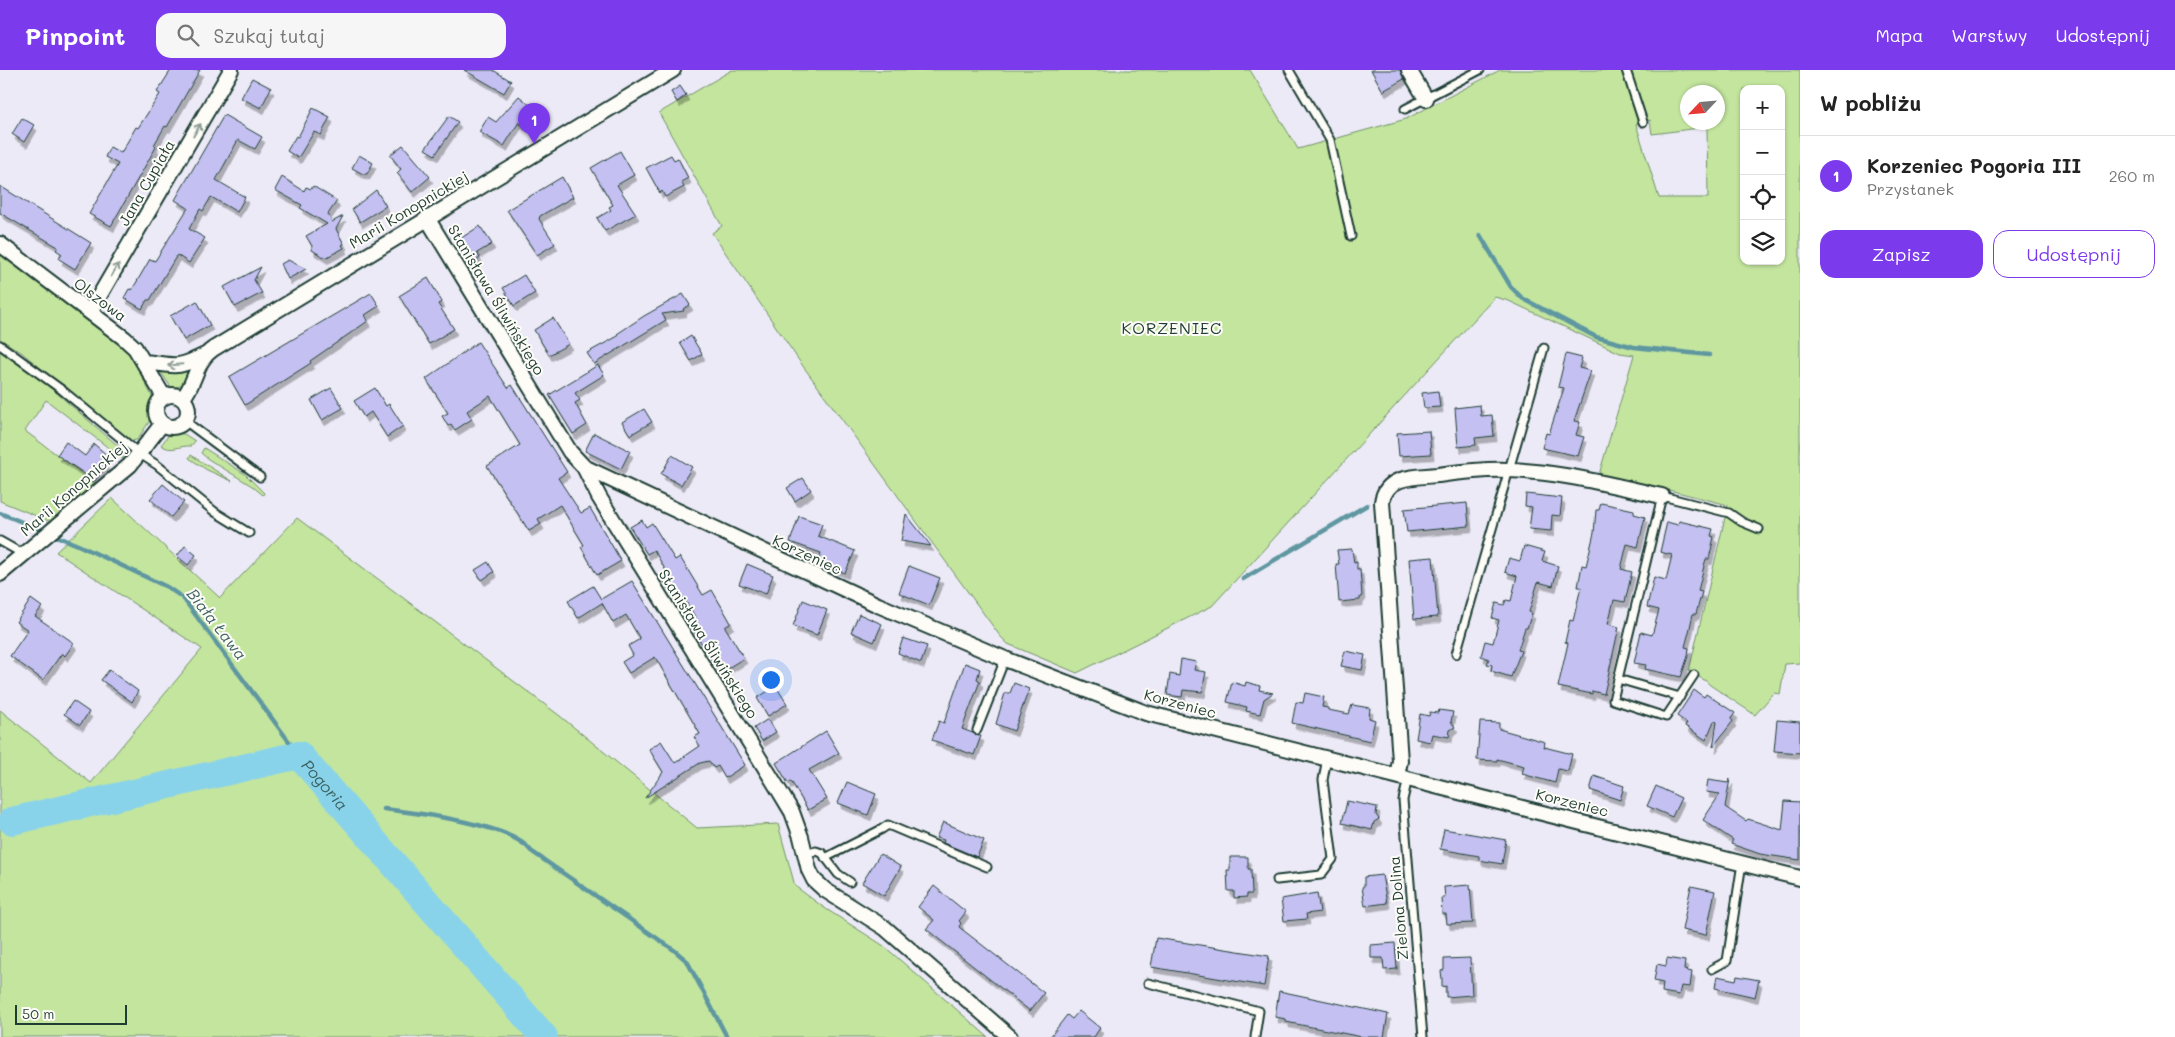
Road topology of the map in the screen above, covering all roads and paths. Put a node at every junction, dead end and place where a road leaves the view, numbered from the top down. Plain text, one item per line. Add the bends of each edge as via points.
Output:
1 (231, 70) edge
2 (673, 70) edge
3 (1289, 70) edge
4 (1410, 70) edge
5 (1480, 70) edge
6 (1626, 70) edge
7 (1426, 99) junction
8 (1405, 109) dead end
9 (1643, 122) dead end
10 (427, 218) junction
11 (1351, 236) dead end
12 (0, 244) edge
13 (90, 312) junction
14 (0, 345) edge
15 (1544, 348) dead end
16 (205, 355) junction
17 (144, 362) junction
18 (164, 397) junction
19 (183, 398) junction
20 (185, 421) junction
21 (162, 424) junction
22 (140, 454) junction
23 (584, 467) junction
24 (1509, 470) junction
25 (260, 477) dead end
26 (1662, 496) junction
27 (1759, 529) dead end
28 (249, 533) dead end
29 (0, 541) edge
30 (23, 554) junction
31 (0, 574) edge
32 (1456, 654) dead end
33 (1005, 660) junction
34 (1694, 675) dead end
35 (1618, 679) junction
36 (1680, 697) junction
37 (977, 730) dead end
38 (1327, 758) junction
39 (1402, 777) junction
40 (804, 854) junction
41 (825, 858) junction
42 (1742, 863) junction
43 (987, 868) dead end
44 (1800, 878) edge
45 (1277, 880) dead end
46 (850, 882) dead end
47 (1712, 969) dead end
48 (1148, 983) dead end
49 (1010, 1037) edge
50 (1255, 1037) edge
51 (1423, 1037) edge

13 -> 1 street, Jana Cupiała
2 - 10 street, Marii Konopnickiej
3 - 11 lane via 1330,140
4 - 7 street
5 - 7 lane
6 - 9 lane
7 - 8 lane
10 - 16 street, Marii Konopnickiej
10 - 23 street, Stanisława Śliwińskiego via 570,452
12 - 13 street, Olszowa
13 - 17 street, Olszowa via 135,348
14 - 22 lane via 62,390
15 - 24 lane
16 -> 17 street, Marii Konopnickiej via 176,366
16 - 19 street
17 - 18 street, Olszowa
18 - 19 street via 174,394
18 - 21 street via 156,410
19 - 20 street via 189,412
20 - 21 street via 174,427
20 - 25 lane
21 - 22 street, Marii Konopnickiej
22 - 28 lane
22 - 30 street, Marii Konopnickiej
23 - 33 street, Korzeniec via 834,585
23 - 40 street, Stanisława Śliwińskiego via 598,496 788,806
24 - 26 street via 1590,481
24 - 32 lane
24 - 39 street via 1405,479 1393,483 1384,494 1382,502
26 - 27 lane via 1729,513
26 - 35 lane
29 - 30 lane
30 - 31 street, Marii Konopnickiej
33 - 37 lane
33 - 38 street, Korzeniec via 1146,713
34 - 36 lane
35 - 36 lane
35 - 36 lane via 1613,700 1666,717
38 - 39 street, Korzeniec
38 - 45 lane via 1323,780 1333,859 1321,875
39 - 42 street, Korzeniec
39 - 51 lane, Zielona Dolina
40 - 41 lane via 816,851
40 - 49 street, Stanisława Śliwińskiego via 812,875 824,890 885,928
41 - 43 lane via 888,825
41 - 46 lane via 838,874
42 - 44 street, Korzeniec
42 - 47 lane via 1727,961
48 - 50 lane via 1259,1011

